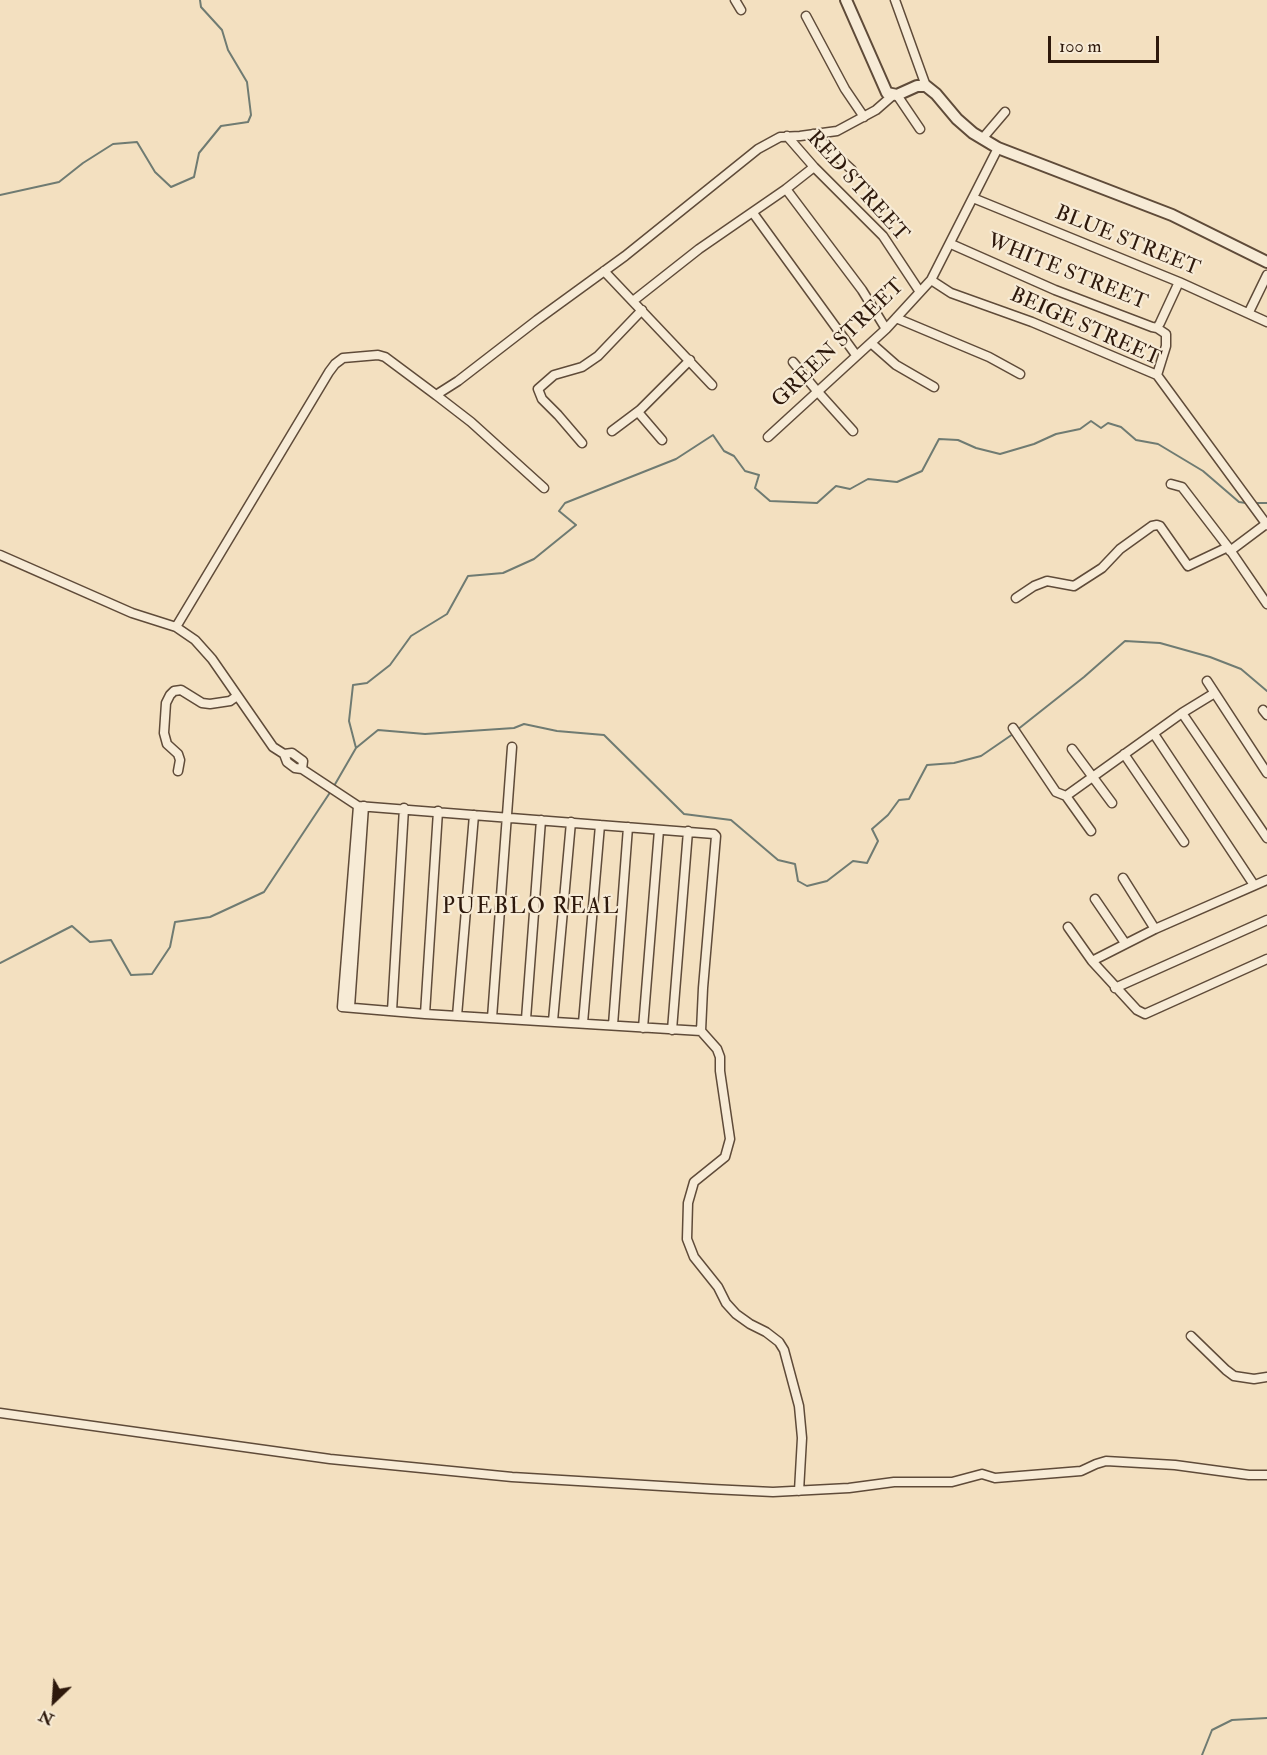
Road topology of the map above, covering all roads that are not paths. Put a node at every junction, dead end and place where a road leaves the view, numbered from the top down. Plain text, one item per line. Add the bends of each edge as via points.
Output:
1 (735, 0) edge
2 (846, 0) edge
3 (895, 0) edge
4 (741, 10) dead end
5 (806, 16) dead end
6 (926, 86) junction
7 (895, 96) junction
8 (1005, 112) dead end
9 (864, 117) junction
10 (920, 129) dead end
11 (813, 134) junction
12 (787, 136) junction
13 (982, 139) junction
14 (998, 148) junction
15 (814, 167) junction
16 (852, 170) dead end
17 (786, 189) junction
18 (974, 198) junction
19 (753, 213) junction
20 (951, 244) junction
21 (1267, 262) edge
22 (604, 271) junction
23 (1267, 275) edge
24 (931, 280) junction
25 (1179, 282) junction
26 (920, 292) junction
27 (633, 301) junction
28 (642, 310) junction
29 (1249, 312) junction
30 (896, 318) junction
31 (1267, 322) edge
32 (886, 328) junction
33 (1157, 328) junction
34 (871, 343) junction
35 (856, 354) junction
36 (690, 360) junction
37 (793, 362) dead end
38 (1020, 374) dead end
39 (1156, 375) junction
40 (712, 385) dead end
41 (934, 387) dead end
42 (817, 391) junction
43 (436, 395) junction
44 (638, 412) junction
45 (612, 431) dead end
46 (853, 431) dead end
47 (768, 437) dead end
48 (662, 440) dead end
49 (582, 443) dead end
50 (1171, 484) dead end
51 (544, 488) dead end
52 (1267, 524) edge
53 (1229, 549) junction
54 (0, 555) edge
55 (1016, 598) dead end
56 (1267, 604) edge
57 (176, 627) junction
58 (1207, 681) dead end
59 (1213, 693) junction
60 (237, 696) junction
61 (1182, 713) junction
62 (1013, 728) dead end
63 (1154, 734) junction
64 (512, 747) dead end
65 (1072, 749) dead end
66 (1124, 754) junction
67 (178, 771) dead end
68 (1267, 773) edge
69 (1093, 776) junction
70 (1066, 796) junction
71 (1112, 803) dead end
72 (361, 806) junction
73 (404, 808) junction
74 (438, 811) junction
75 (474, 815) junction
76 (507, 818) junction
77 (542, 820) junction
78 (572, 822) junction
79 (600, 825) junction
80 (628, 827) junction
81 (659, 830) junction
82 (687, 831) junction
83 (1091, 831) dead end
84 (1267, 838) edge
85 (1184, 842) dead end
86 (1123, 879) dead end
87 (1267, 880) edge
88 (1254, 885) junction
89 (1095, 899) dead end
90 (1267, 920) edge
91 (1068, 927) dead end
92 (1155, 929) junction
93 (1125, 943) junction
94 (1267, 959) edge
95 (1092, 961) junction
96 (1115, 988) junction
97 (392, 1011) junction
98 (425, 1014) junction
99 (457, 1016) junction
100 (492, 1018) junction
101 (526, 1019) junction
102 (553, 1021) junction
103 (583, 1023) junction
104 (613, 1025) junction
105 (643, 1028) junction
106 (672, 1030) junction
107 (701, 1032) junction
108 (1191, 1336) dead end
109 (1267, 1377) edge
110 (0, 1413) edge
111 (1267, 1475) edge
112 (799, 1491) junction

1 - 4 street
2 - 7 street via 883,85
3 - 6 street
5 - 9 street
6 - 7 street
6 - 13 street
7 - 9 street
7 - 10 street
8 - 13 street
9 - 11 street via 837,131
11 - 12 street
11 - 16 street
12 - 15 street, RED STREET
12 - 22 street via 758,149
13 - 14 street
14 - 18 street, GREEN STREET
14 - 21 street via 1172,215
15 - 17 street
15 - 26 street, RED STREET via 883,236
17 - 19 street
17 - 32 street
18 - 20 street, GREEN STREET
18 - 25 street, BLUE STREET
19 - 27 street
19 - 35 street
20 - 24 street, GREEN STREET
20 - 33 street, WHITE STREET via 1055,290
22 - 27 street
22 - 43 street
23 - 29 street
24 - 26 street, GREEN STREET
24 - 39 street, BEIGE STREET via 951,292
25 - 29 street, BLUE STREET
25 - 33 street, WHITE STREET
26 - 30 street, GREEN STREET
27 - 28 street
28 - 36 street
28 - 49 street via 598,356 582,367 554,375 538,390
29 - 31 street, BLUE STREET
30 - 32 street, GREEN STREET
30 - 38 street via 968,347
32 - 34 street, GREEN STREET
33 - 39 street via 1166,334 1166,346
34 - 35 street, GREEN STREET
34 - 41 street via 896,365
35 - 42 street, GREEN STREET
36 - 40 street
36 - 44 street
37 - 42 street
39 - 52 street, BEIGE STREET
42 - 46 street
42 - 47 street, GREEN STREET
43 - 51 street
43 - 57 street via 385,357 350,356 335,364
44 - 45 street
44 - 48 street
50 - 53 street via 1182,487
52 - 53 street
53 - 55 street via 1188,566 1160,526 1152,526 1074,586 1047,582
53 - 56 street
54 - 57 street via 132,613
57 - 60 street via 203,648
58 - 59 street
59 - 61 street
59 - 68 street
60 - 67 street via 210,704 181,690 170,695 164,733 167,744 178,754
60 - 72 street via 287,762
61 - 63 street
61 - 84 street
62 - 70 street via 1056,792
63 - 66 street
63 - 88 street
64 - 76 street
65 - 69 street
66 - 69 street
66 - 85 street
69 - 70 street
69 - 71 street
70 - 83 street
72 - 73 street
72 - 97 street via 342,1007
73 - 74 street
73 - 97 street
74 - 75 street
74 - 98 street
75 - 76 street
75 - 99 street
76 - 77 street
76 - 100 street
77 - 78 street
77 - 101 street
78 - 79 street
78 - 102 street
79 - 80 street
79 - 103 street
80 - 81 street
80 - 104 street
81 - 82 street
81 - 105 street
82 - 106 street
82 - 107 street via 711,832 716,836
86 - 92 street
87 - 88 street
88 - 92 street
89 - 93 street
90 - 96 street
91 - 95 street
92 - 93 street
93 - 95 street
94 - 96 street via 1145,1014
95 - 96 street
97 - 98 street
98 - 99 street
99 - 100 street
100 - 101 street
101 - 102 street
102 - 103 street
103 - 104 street
104 - 105 street
105 - 106 street
106 - 107 street
107 - 112 street via 720,1057 730,1139 725,1157 694,1182 688,1203 687,1239 694,1257 726,1303 784,1350 799,1407
108 - 109 street via 1234,1376
110 - 112 street via 330,1459 531,1478
111 - 112 street via 1106,1461 1081,1471 995,1478 982,1474 952,1482 894,1482

